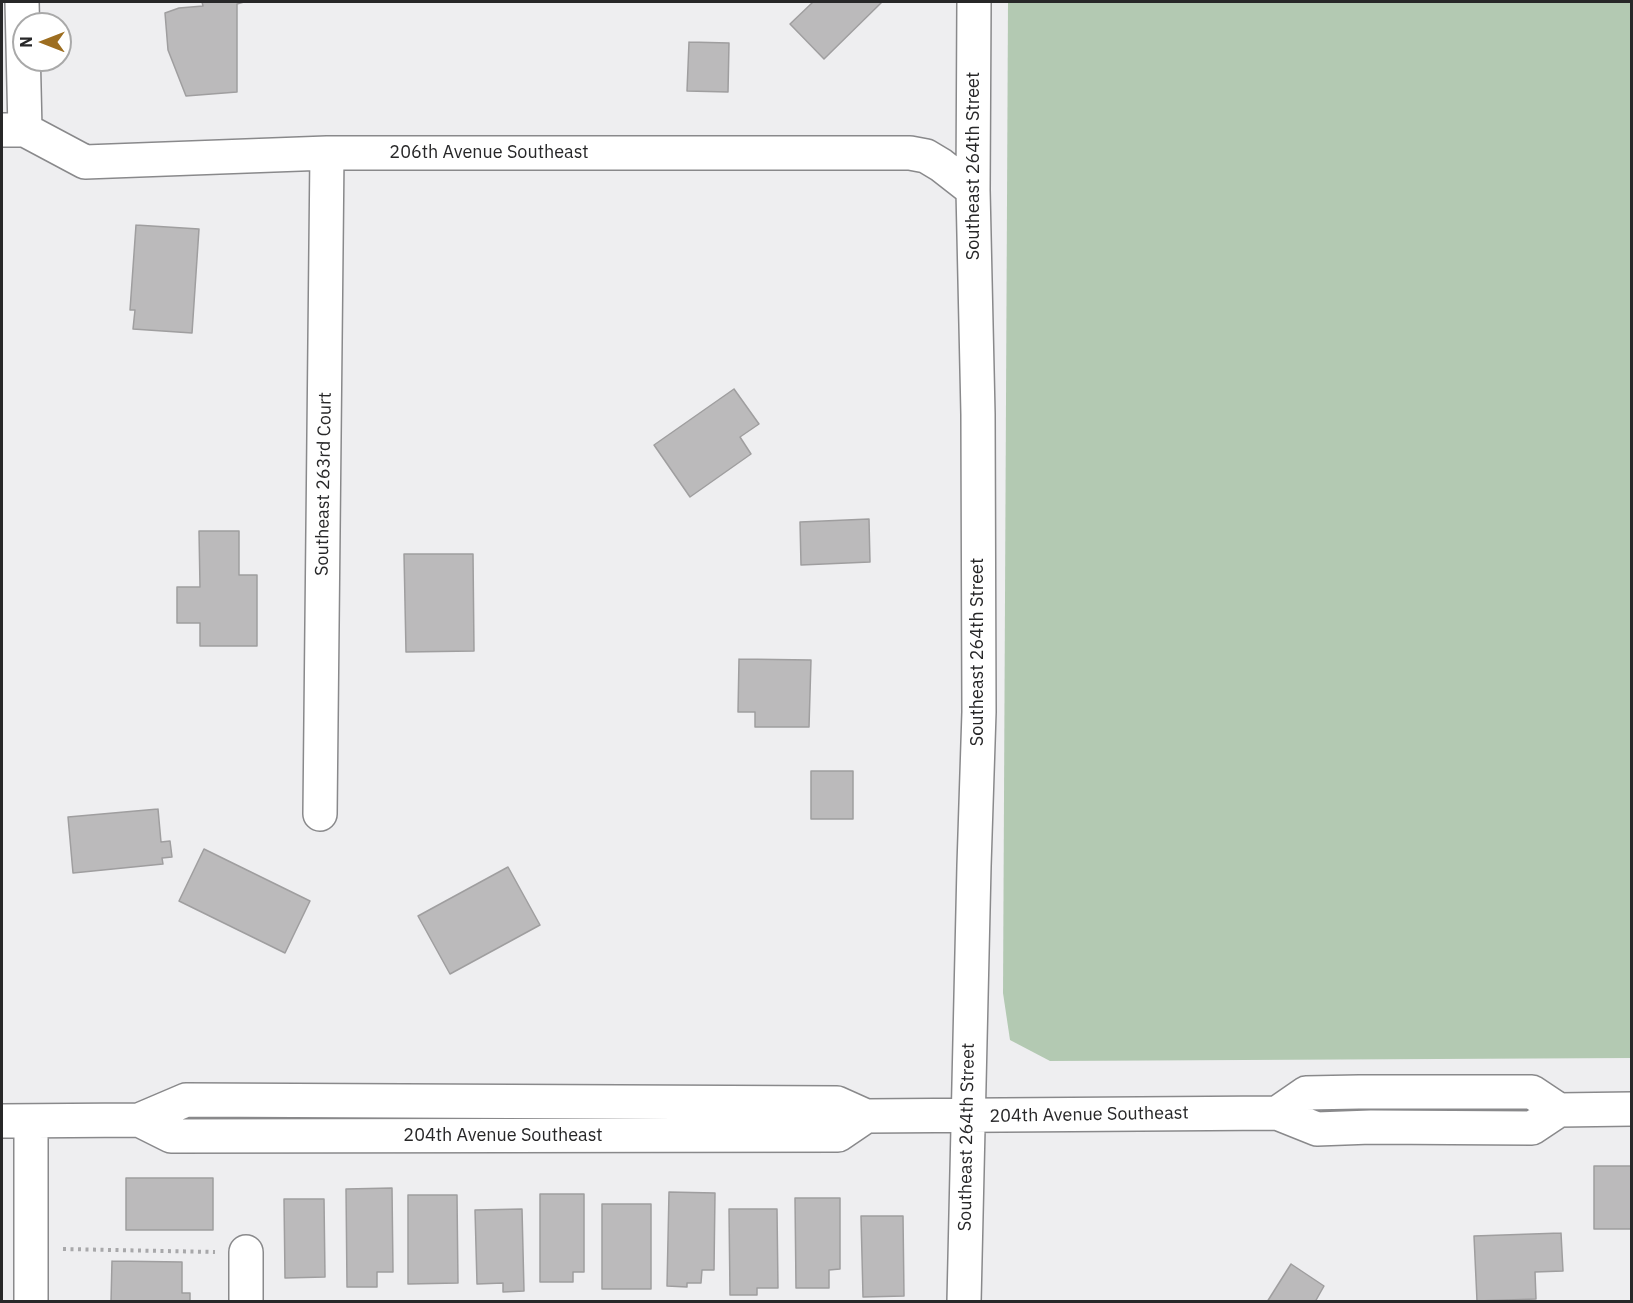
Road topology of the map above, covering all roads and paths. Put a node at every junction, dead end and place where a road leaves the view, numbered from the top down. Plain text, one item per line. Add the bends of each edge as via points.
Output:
1 (22, 2) edge
2 (974, 2) edge
3 (13, 130) edge
4 (327, 153) junction
5 (973, 190) junction
6 (320, 814) dead end
7 (1632, 1109) edge
8 (968, 1116) junction
9 (16, 1121) edge
10 (31, 1249) junction
11 (246, 1252) joint
12 (31, 1302) edge
13 (246, 1302) edge
14 (964, 1302) edge

1 - 3 street
2 - 5 street, Southeast 264th Street
3 - 4 street, 206th Avenue Southeast via 85,162
4 - 5 street, 206th Avenue Southeast via 909,153 926,156
4 - 6 street, Southeast 263rd Court
5 - 8 street, Southeast 264th Street via 979,712
7 - 8 street, 204th Avenue Southeast via 1559,1110 1532,1092 1359,1092 1306,1093 1276,1113
8 - 9 street, 204th Avenue Southeast via 866,1116 837,1103 186,1100 139,1120
8 - 14 street, Southeast 264th Street
9 - 10 street
10 - 11 path
10 - 12 street
11 - 13 street

